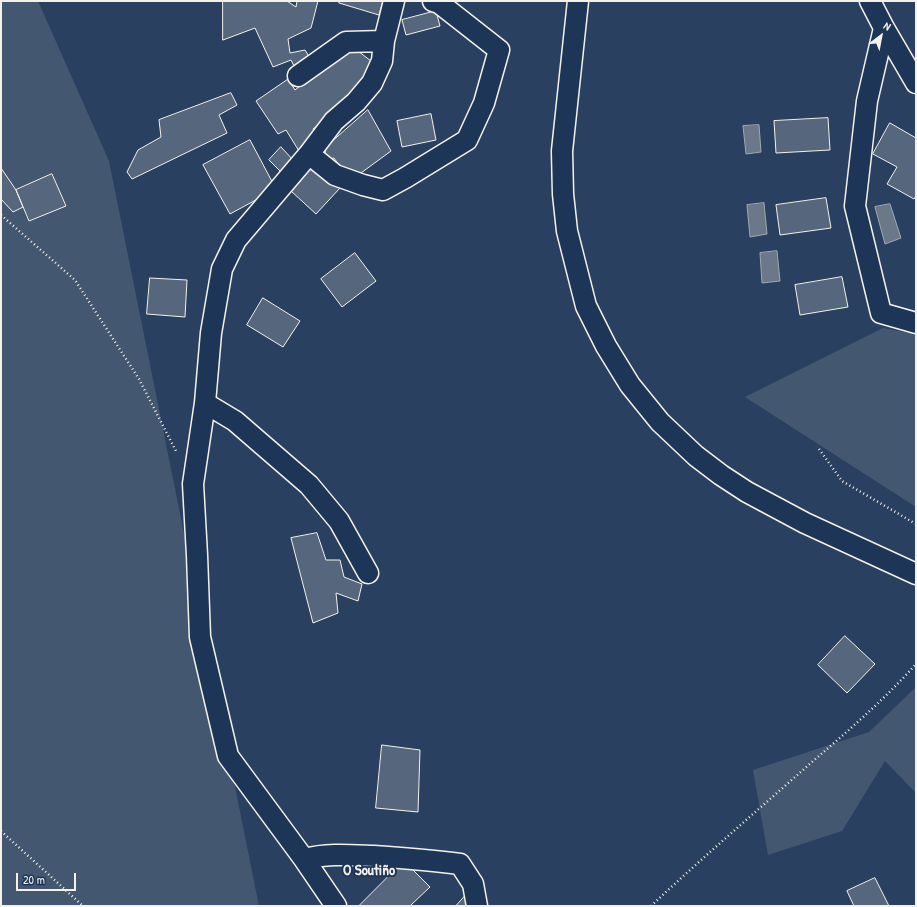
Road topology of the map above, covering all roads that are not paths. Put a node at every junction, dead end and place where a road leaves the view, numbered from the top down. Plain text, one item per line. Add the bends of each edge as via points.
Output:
1 (394, 1) edge
2 (433, 1) edge
3 (578, 1) edge
4 (870, 1) edge
5 (884, 28) junction
6 (384, 41) junction
7 (298, 76) dead end
8 (916, 83) edge
9 (308, 154) junction
10 (916, 323) edge
11 (205, 402) junction
12 (368, 573) dead end
13 (916, 574) edge
14 (304, 859) junction
15 (336, 906) edge
16 (477, 906) edge

1 - 6 street
2 - 9 street via 440,3 499,50 484,103 467,140 382,190 335,174
3 - 13 street via 562,151 563,194 567,231 586,306 606,346 630,385 660,422 696,456 721,475 805,523
4 - 5 street
5 - 8 street
5 - 10 street via 867,100 855,206 881,313
6 - 7 street via 346,42
6 - 9 street via 382,61 372,83 356,102 334,121
9 - 11 street via 236,240 222,269 211,333
11 - 12 street via 235,421 310,485 339,521
11 - 14 street via 193,484 200,636 228,756
14 - 15 street
14 - 16 street via 318,855 346,855 460,864 472,884

